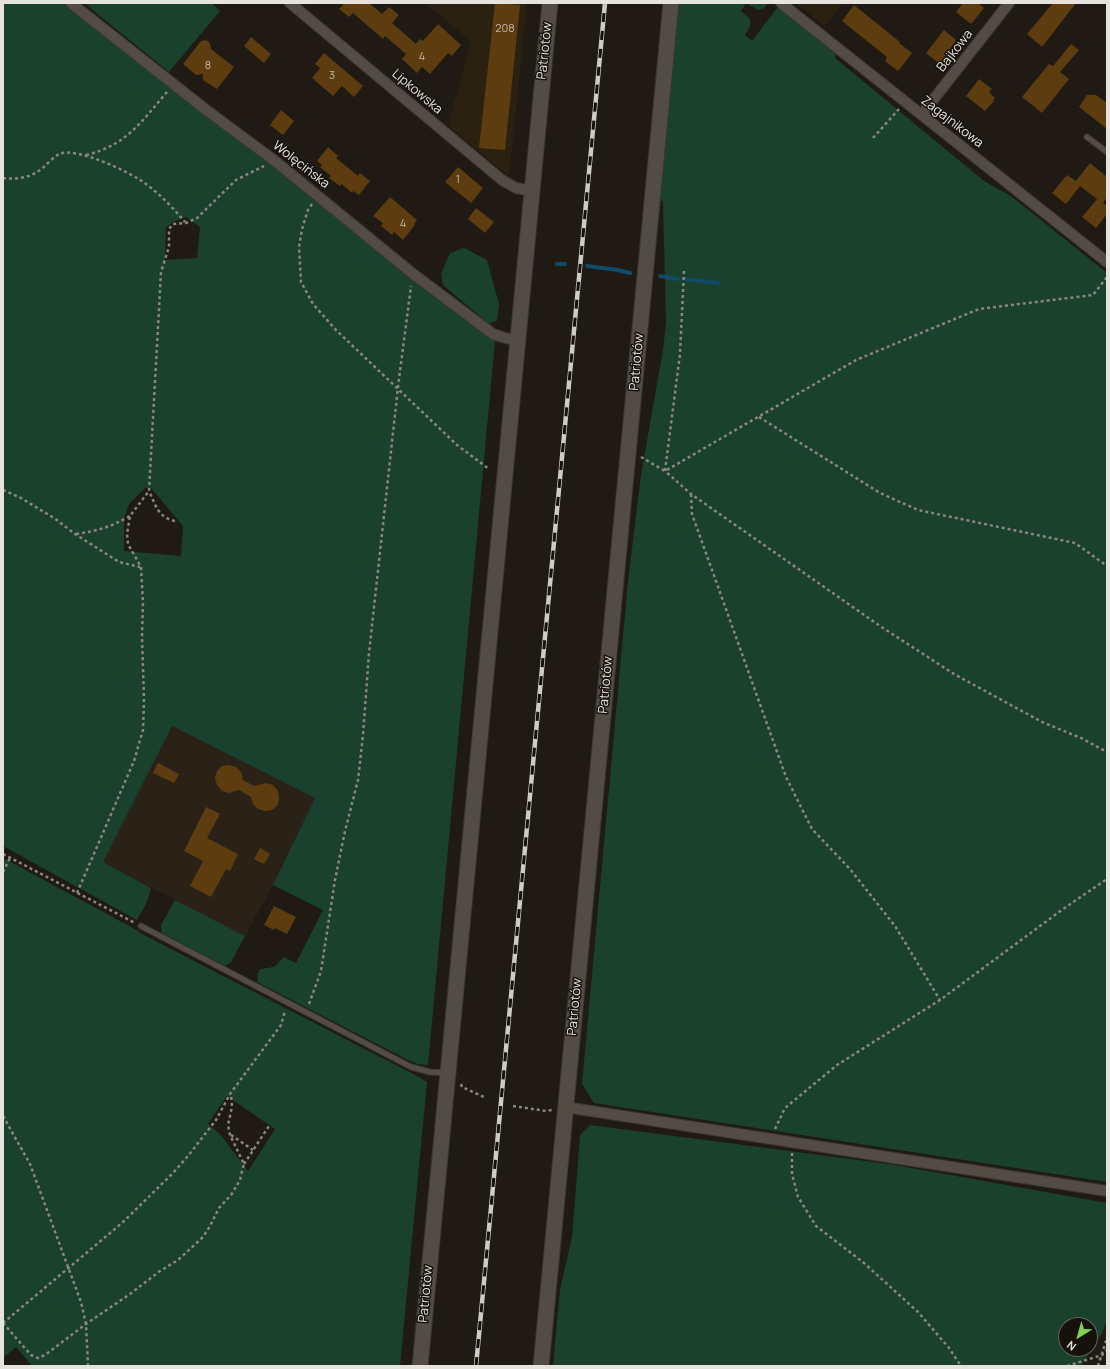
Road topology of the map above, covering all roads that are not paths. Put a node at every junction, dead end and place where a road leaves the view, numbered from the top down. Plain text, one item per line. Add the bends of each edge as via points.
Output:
1 (71, 3) edge
2 (290, 3) edge
3 (550, 3) edge
4 (671, 3) edge
5 (781, 3) edge
6 (1009, 3) edge
7 (922, 114) junction
8 (1087, 137) dead end
9 (1107, 152) edge
10 (532, 191) junction
11 (1107, 262) edge
12 (517, 341) junction
13 (141, 926) road end
14 (447, 1073) junction
15 (565, 1107) junction
16 (1107, 1191) edge
17 (420, 1366) edge
18 (540, 1366) edge

1 - 12 street, Wolęcińska via 204,109 318,195 412,273 493,334
2 - 10 street, Lipkowska via 502,180 516,188
3 - 10 main road, Patriotów
4 - 15 main road, Patriotów
5 - 7 street, Zagajnikowa
6 - 7 street, Bajkowa
7 - 11 street, Zagajnikowa
8 - 9 lane
10 - 12 main road, Patriotów
12 - 14 main road, Patriotów
13 - 14 lane via 411,1067
14 - 17 main road, Patriotów
15 - 16 street
15 - 18 main road, Patriotów

